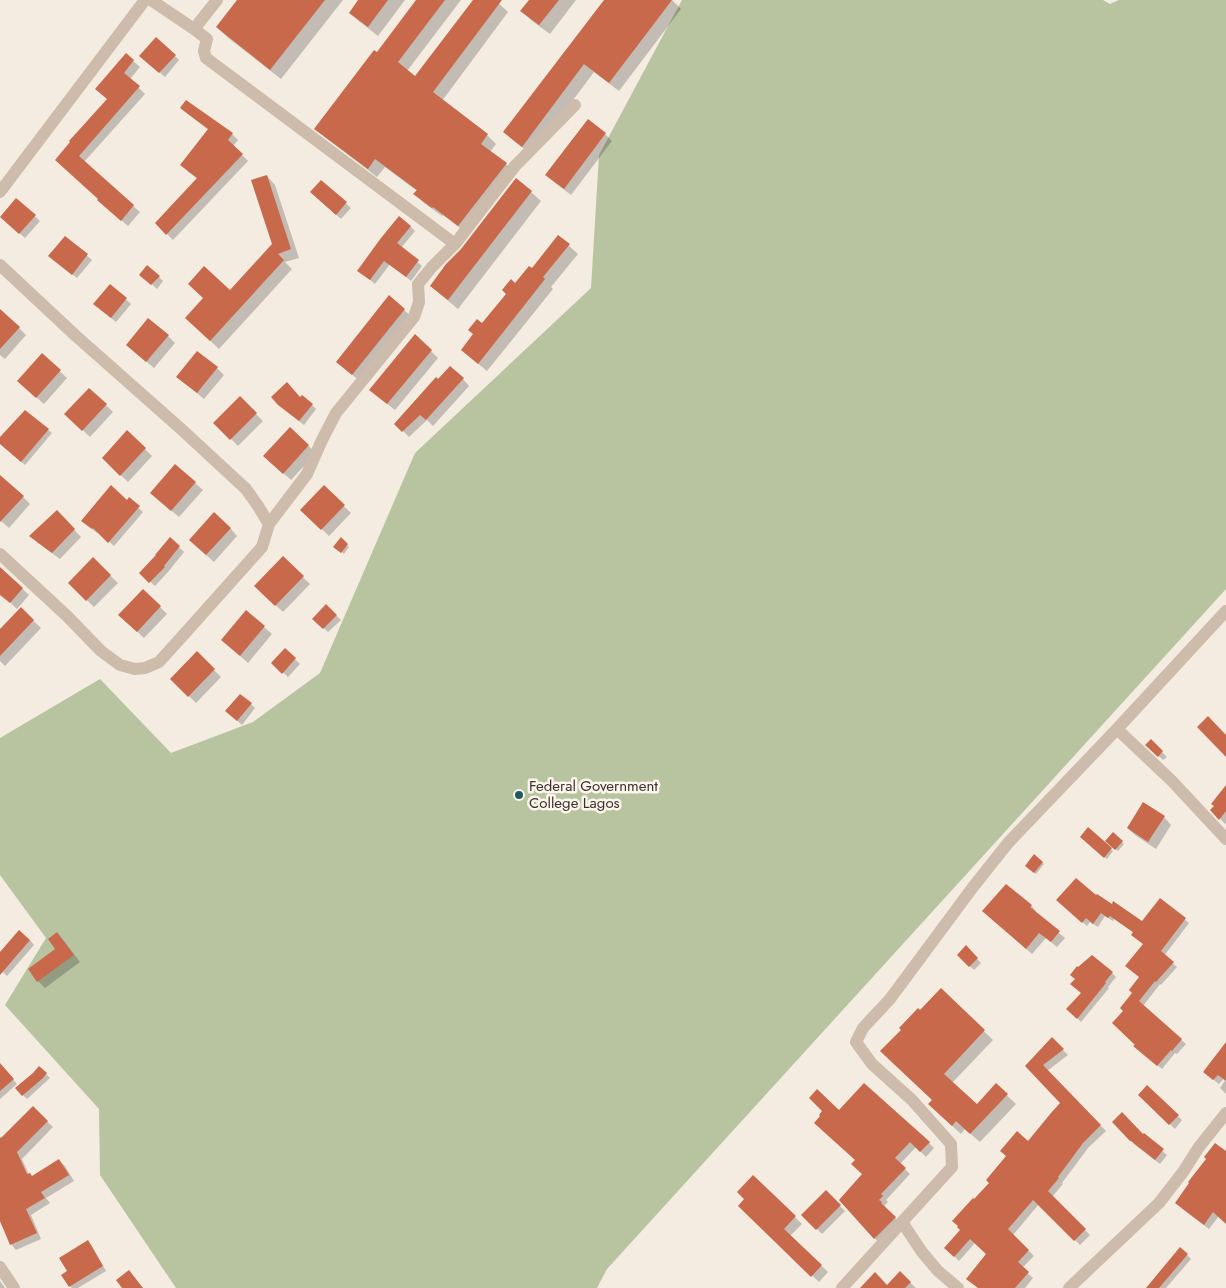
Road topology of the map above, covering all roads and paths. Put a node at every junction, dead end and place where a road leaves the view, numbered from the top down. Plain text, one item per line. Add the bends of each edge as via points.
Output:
1 (144, 0) edge
2 (151, 0) edge
3 (217, 0) edge
4 (194, 29) junction
5 (575, 105) dead end
6 (0, 192) edge
7 (455, 244) junction
8 (0, 265) edge
9 (269, 524) junction
10 (0, 554) edge
11 (1226, 611) edge
12 (1117, 729) junction
13 (1226, 839) edge
14 (1226, 1113) edge
15 (902, 1222) junction
16 (0, 1267) edge
17 (14, 1288) edge
18 (842, 1288) edge
19 (958, 1288) edge
20 (1069, 1288) edge

1 - 6 street
2 - 4 street
3 - 4 street
4 - 7 street via 207,39 206,58
5 - 7 street via 515,166
7 - 9 street via 418,284 419,302 414,317 336,413 307,474
8 - 9 street via 246,489
9 - 10 street via 262,547 159,662 145,668 120,665 101,652
11 - 12 street
12 - 13 street
12 - 15 street via 1008,843 890,999 863,1028 856,1042 872,1064 912,1100 951,1144 952,1167
14 - 20 street via 1159,1203
15 - 18 street
15 - 19 street via 938,1271
16 - 17 street

